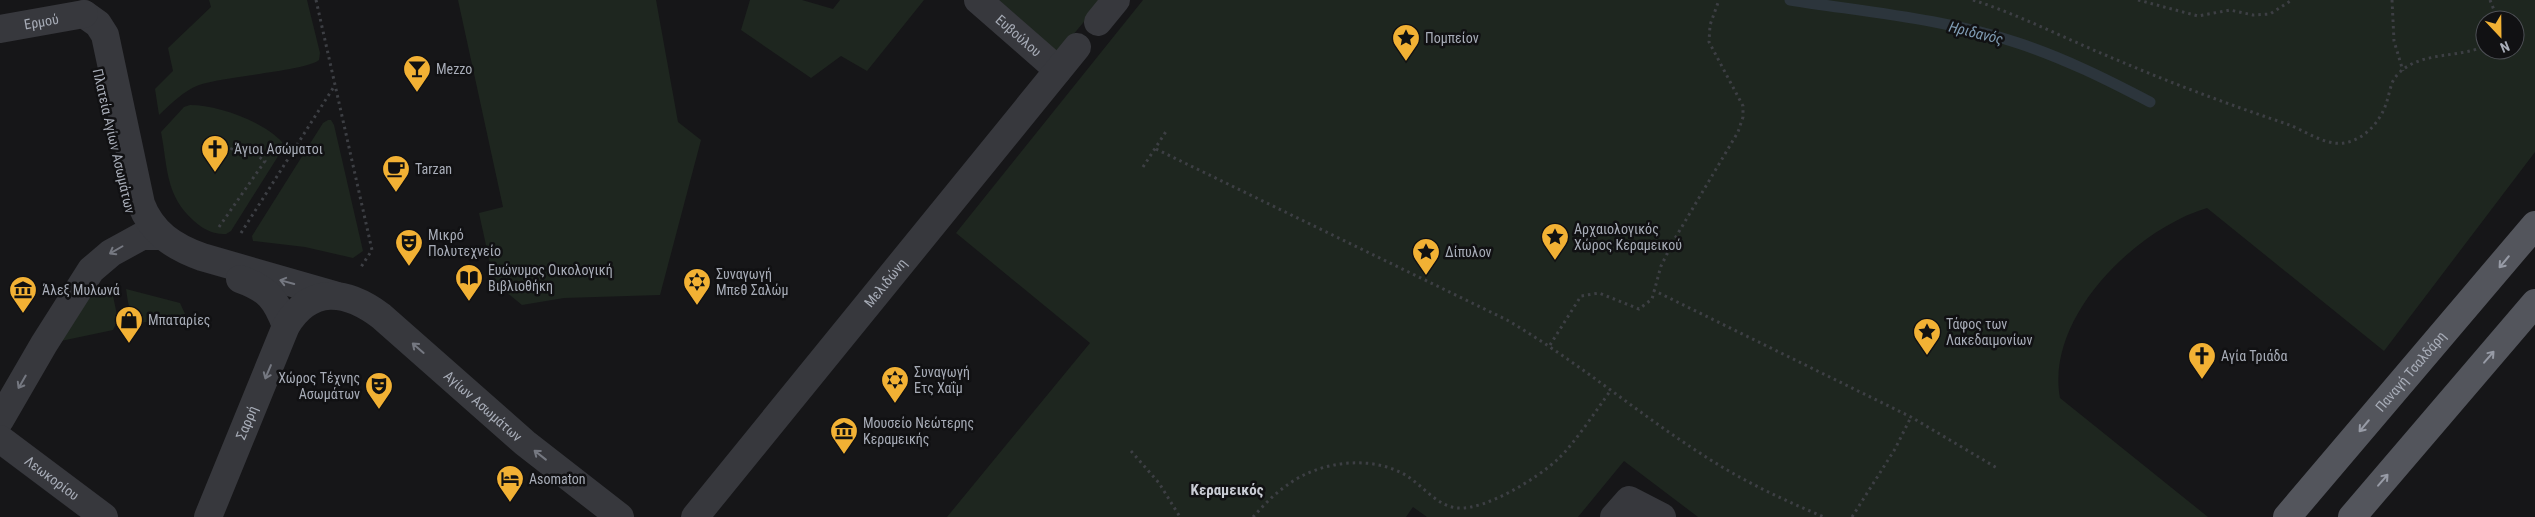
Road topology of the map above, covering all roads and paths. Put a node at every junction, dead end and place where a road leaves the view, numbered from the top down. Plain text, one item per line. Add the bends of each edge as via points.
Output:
1 (316, 0) edge
2 (978, 0) edge
3 (1116, 0) edge
4 (1720, 0) edge
5 (1973, 0) edge
6 (2138, 0) edge
7 (2292, 0) edge
8 (2392, 0) edge
9 (2490, 0) edge
10 (2495, 0) edge
11 (2492, 5) junction
12 (83, 7) edge
13 (2494, 10) edge
14 (1098, 22) dead end
15 (0, 29) edge
16 (1077, 47) dead end
17 (2475, 51) edge
18 (1058, 70) junction
19 (2403, 71) junction
20 (335, 85) junction
21 (1167, 130) dead end
22 (1156, 149) junction
23 (231, 150) dead end
24 (1143, 168) dead end
25 (2535, 225) edge
26 (215, 233) dead end
27 (152, 236) junction
28 (238, 238) dead end
29 (360, 268) dead end
30 (1653, 290) junction
31 (340, 296) junction
32 (2535, 303) edge
33 (286, 326) junction
34 (1550, 345) junction
35 (1611, 390) junction
36 (1911, 417) junction
37 (0, 420) edge
38 (0, 439) edge
39 (1131, 451) dead end
40 (1997, 468) dead end
41 (1621, 509) edge
42 (104, 517) edge
43 (208, 517) edge
44 (620, 517) edge
45 (695, 517) edge
46 (1180, 517) edge
47 (1253, 517) edge
48 (1662, 517) edge
49 (1824, 517) edge
50 (1852, 517) edge
51 (2287, 517) edge
52 (2352, 517) edge

1 - 20 path
2 - 18 street, Ευβούλου
3 - 14 street
4 - 30 path via 1708,34 1709,42 1740,95 1743,117 1738,132 1674,240
5 - 19 path via 2187,90 2326,141 2343,144 2376,124 2395,79
6 - 7 path via 2198,16 2230,10 2253,15 2270,14
8 - 19 path via 2394,41
9 - 11 path
10 - 11 path
11 - 13 path
12 - 15 street, Ερμού
12 - 27 street, Πλατεία Αγίων Ασωμάτων via 105,35 141,204
16 - 18 street, Μελιδώνη
17 - 19 path via 2430,58
18 - 45 street, Μελιδώνη
20 - 28 path
20 - 29 path via 372,250
21 - 22 path
22 - 24 path
22 - 34 path via 1507,320
23 - 26 path via 236,141 265,160
25 -> 51 main road, Παναγή Τσαλδάρη
31 -> 27 street, Πλατεία Αγίων Ασωμάτων via 202,257
27 - 33 street, Πλατεία Αγίων Ασωμάτων via 153,248 180,262 257,286 275,301
27 -> 37 street via 111,253 92,270
30 - 34 path via 1652,299 1640,309 1599,293 1581,296
30 - 36 path
31 - 33 street via 304,304 295,311
44 -> 31 street, Αγίων Ασωμάτων via 525,443 381,316 369,307
52 -> 32 main road
33 -> 43 street, Σαρρή
34 - 35 path
35 - 47 path via 1559,458 1521,485 1478,506 1457,509 1397,471 1358,463 1298,477
35 - 49 path via 1721,466 1781,499
36 - 40 path
36 - 50 path
38 - 42 street, Λεωκορίου
39 - 46 path via 1159,483
41 - 48 street

